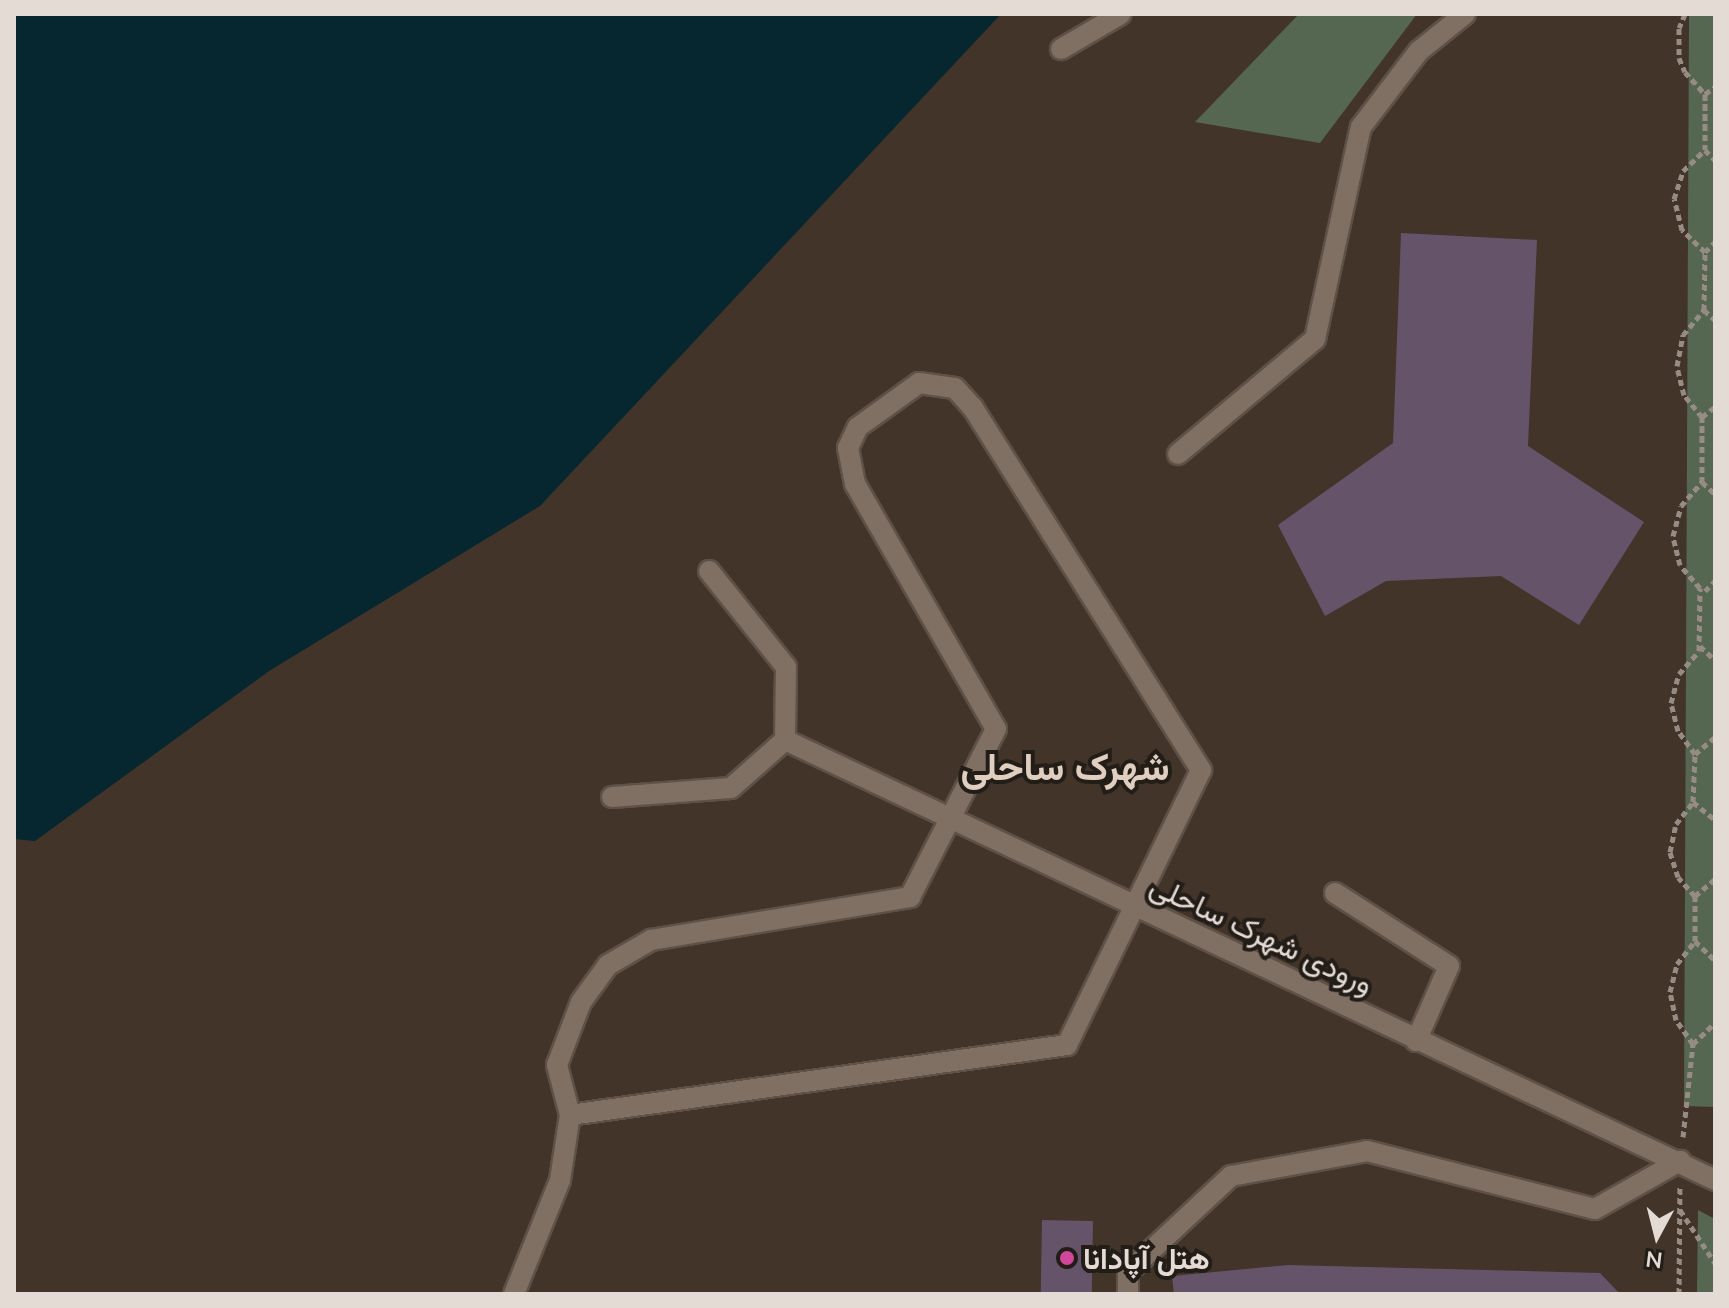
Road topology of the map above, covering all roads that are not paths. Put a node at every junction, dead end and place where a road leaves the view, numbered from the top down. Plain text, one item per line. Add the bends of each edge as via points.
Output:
1 (1121, 14) edge
2 (1465, 14) edge
3 (1061, 49) dead end
4 (1178, 454) dead end
5 (709, 571) dead end
6 (785, 740) junction
7 (612, 797) dead end
8 (948, 818) junction
9 (1335, 893) dead end
10 (1134, 906) junction
11 (1416, 1041) junction
12 (570, 1115) junction
13 (1680, 1161) junction
14 (1715, 1180) edge
15 (514, 1294) edge
16 (1128, 1294) edge

1 - 3 street
2 - 4 street via 1419,51 1361,127 1315,339
5 - 6 street via 786,667
6 - 7 street via 731,788
6 - 8 street, ورودی شهرک ساحلی
8 - 10 street, ورودی شهرک ساحلی
8 - 10 street via 996,729 855,484 848,448 858,427 919,383 955,388 973,408 1201,770
8 - 12 street via 910,897 651,940 608,965 581,1002 557,1065
9 - 11 street via 1449,966
10 - 11 street, ورودی شهرک ساحلی
10 - 12 street via 1067,1045
11 - 13 street, ورودی شهرک ساحلی
12 - 15 street via 560,1180
13 - 14 street, ورودی شهرک ساحلی
13 - 16 street via 1595,1209 1367,1151 1231,1176 1128,1272

